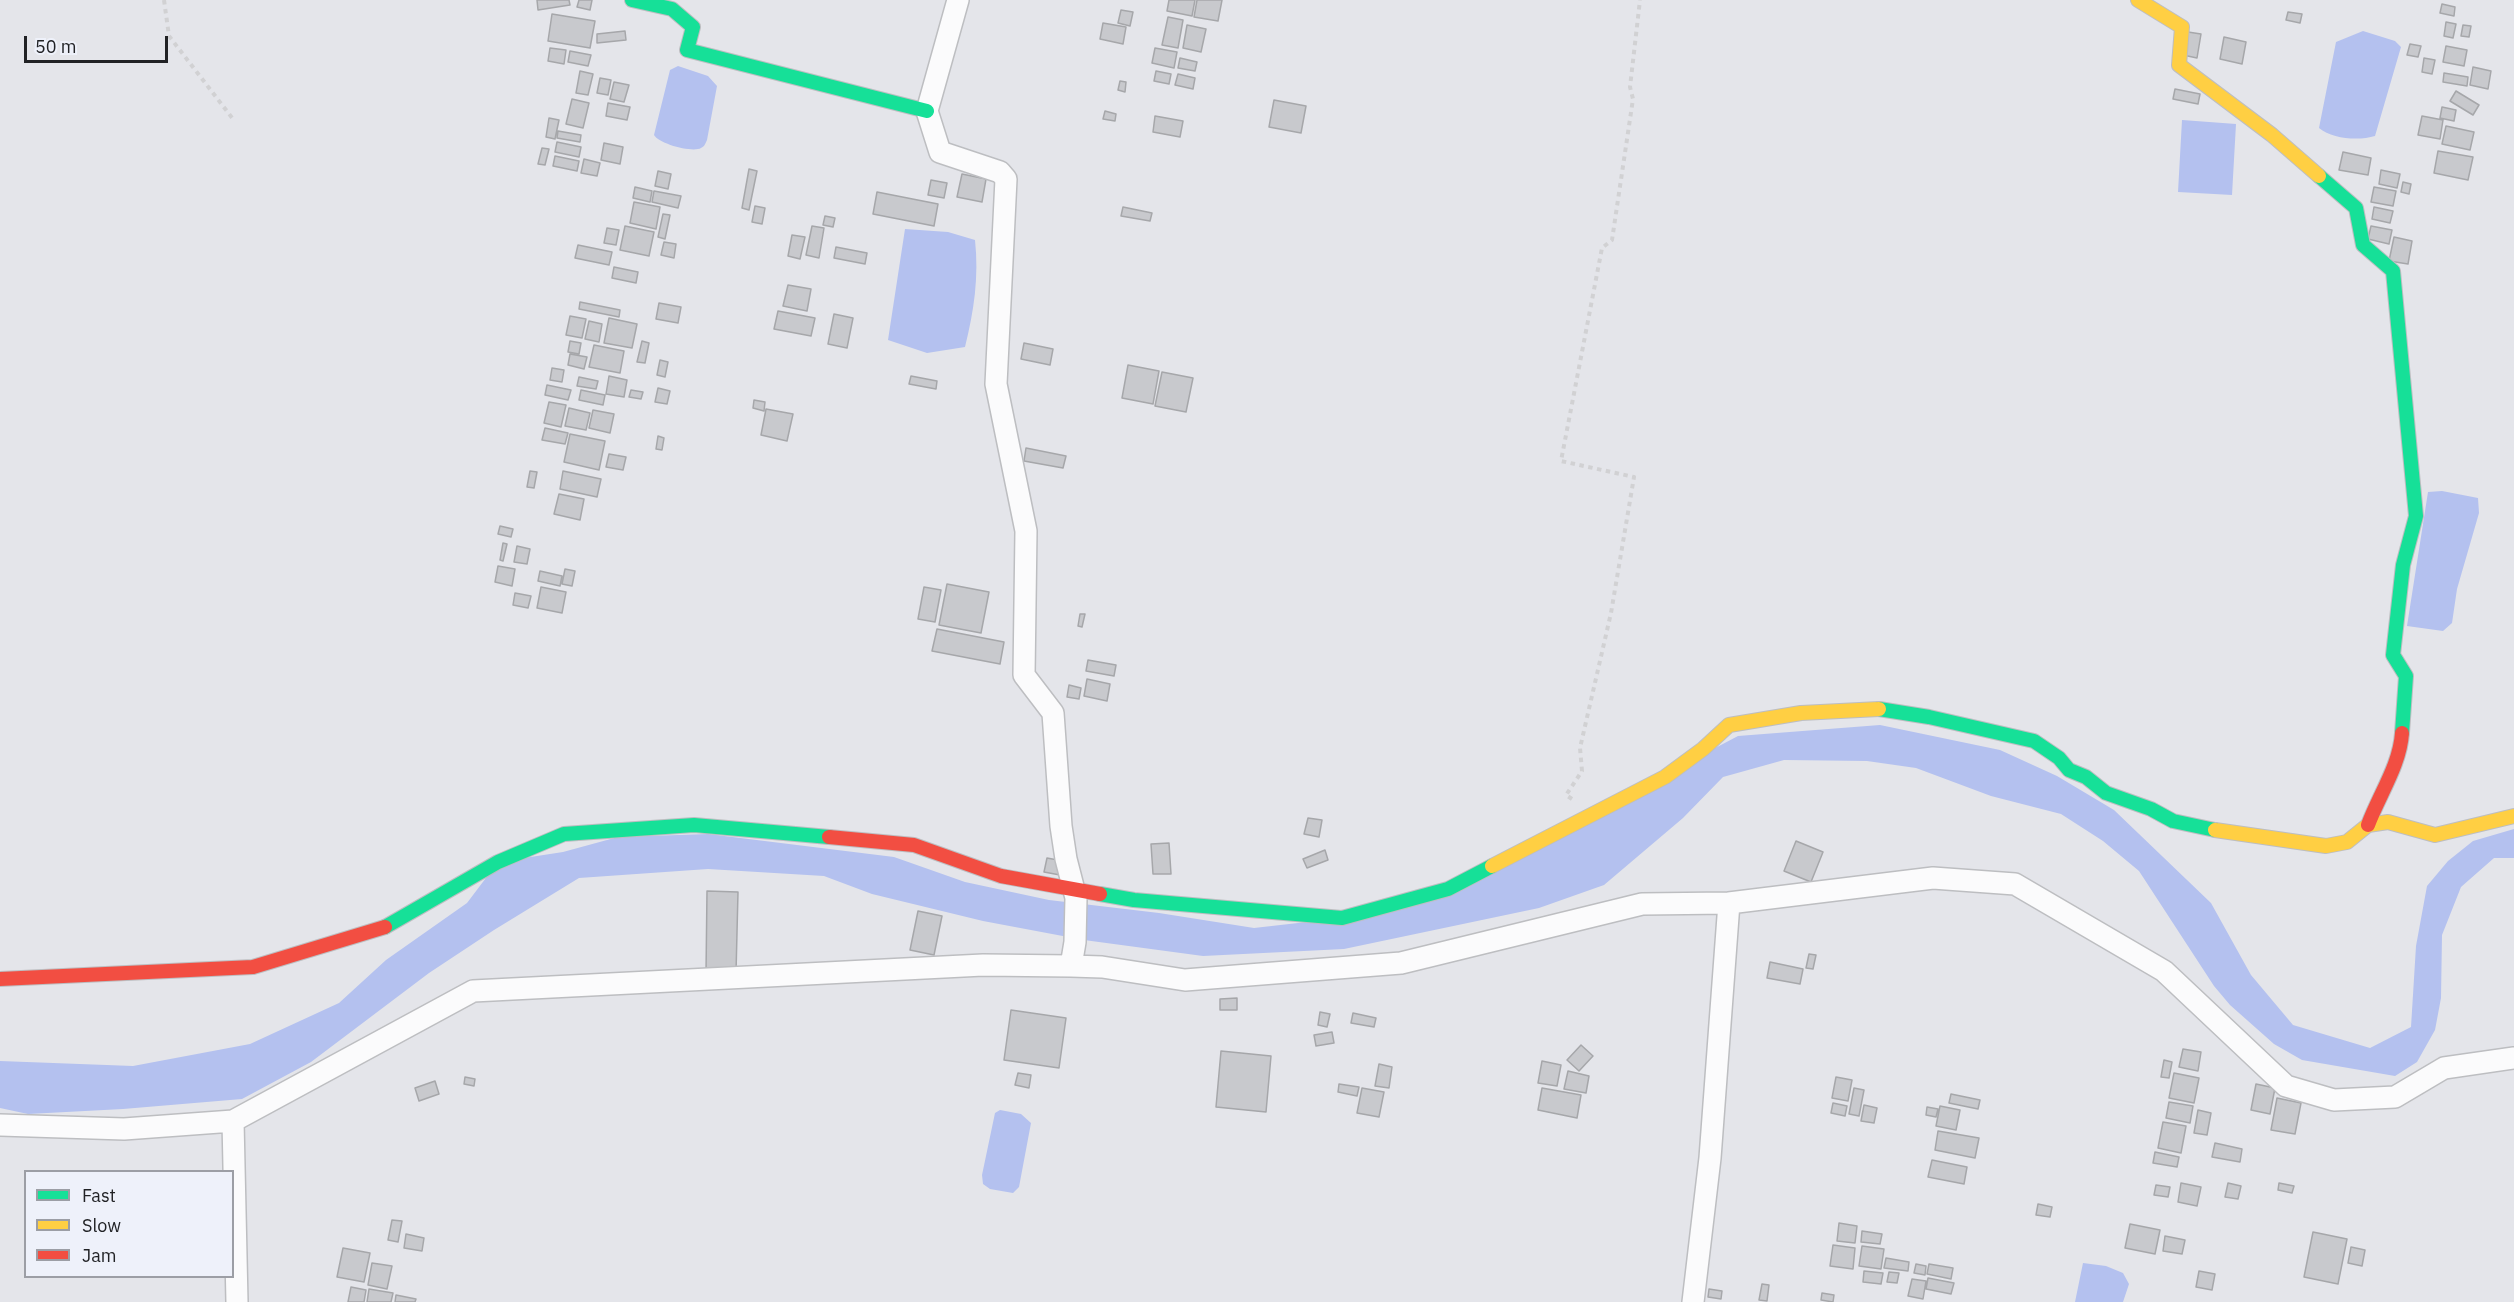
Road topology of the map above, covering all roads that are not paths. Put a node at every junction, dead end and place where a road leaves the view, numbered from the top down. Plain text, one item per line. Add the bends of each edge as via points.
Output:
1 (632, 0) edge
2 (958, 0) edge
3 (2138, 0) edge
4 (927, 111) junction
5 (2514, 816) edge
6 (2368, 825) junction
7 (1075, 894) junction
8 (1729, 903) junction
9 (1071, 966) junction
10 (0, 979) edge
11 (2514, 1058) edge
12 (233, 1121) junction
13 (0, 1125) edge
14 (237, 1302) edge
15 (1693, 1302) edge

1 - 4 street via 672,9 693,27 687,50
2 - 4 street
3 - 6 street via 2182,27 2179,65 2272,135 2356,208 2363,245 2393,271 2416,516 2403,565 2392,655 2406,676 2402,740
4 - 7 street via 940,152 1000,172 1006,179 996,384 1026,531 1023,675 1053,713 1061,826
5 - 6 street via 2435,835 2388,822
6 - 7 street via 2347,842 2326,846 2203,828 2173,821 2106,793 2086,777 2069,770 2034,741 1880,709 1801,713 1729,725 1665,777 1448,889 1342,918
7 - 9 street
7 - 10 street via 1000,876 914,844 694,825 564,834 498,862 384,927 253,967
8 - 9 street via 1642,904 1401,963 1185,980
8 - 11 street via 1933,878 2015,884 2164,971 2286,1086 2334,1100 2395,1097 2444,1068
8 - 15 street via 1710,1158
9 - 12 street via 983,964 473,992
12 - 13 street via 124,1129
12 - 14 street

